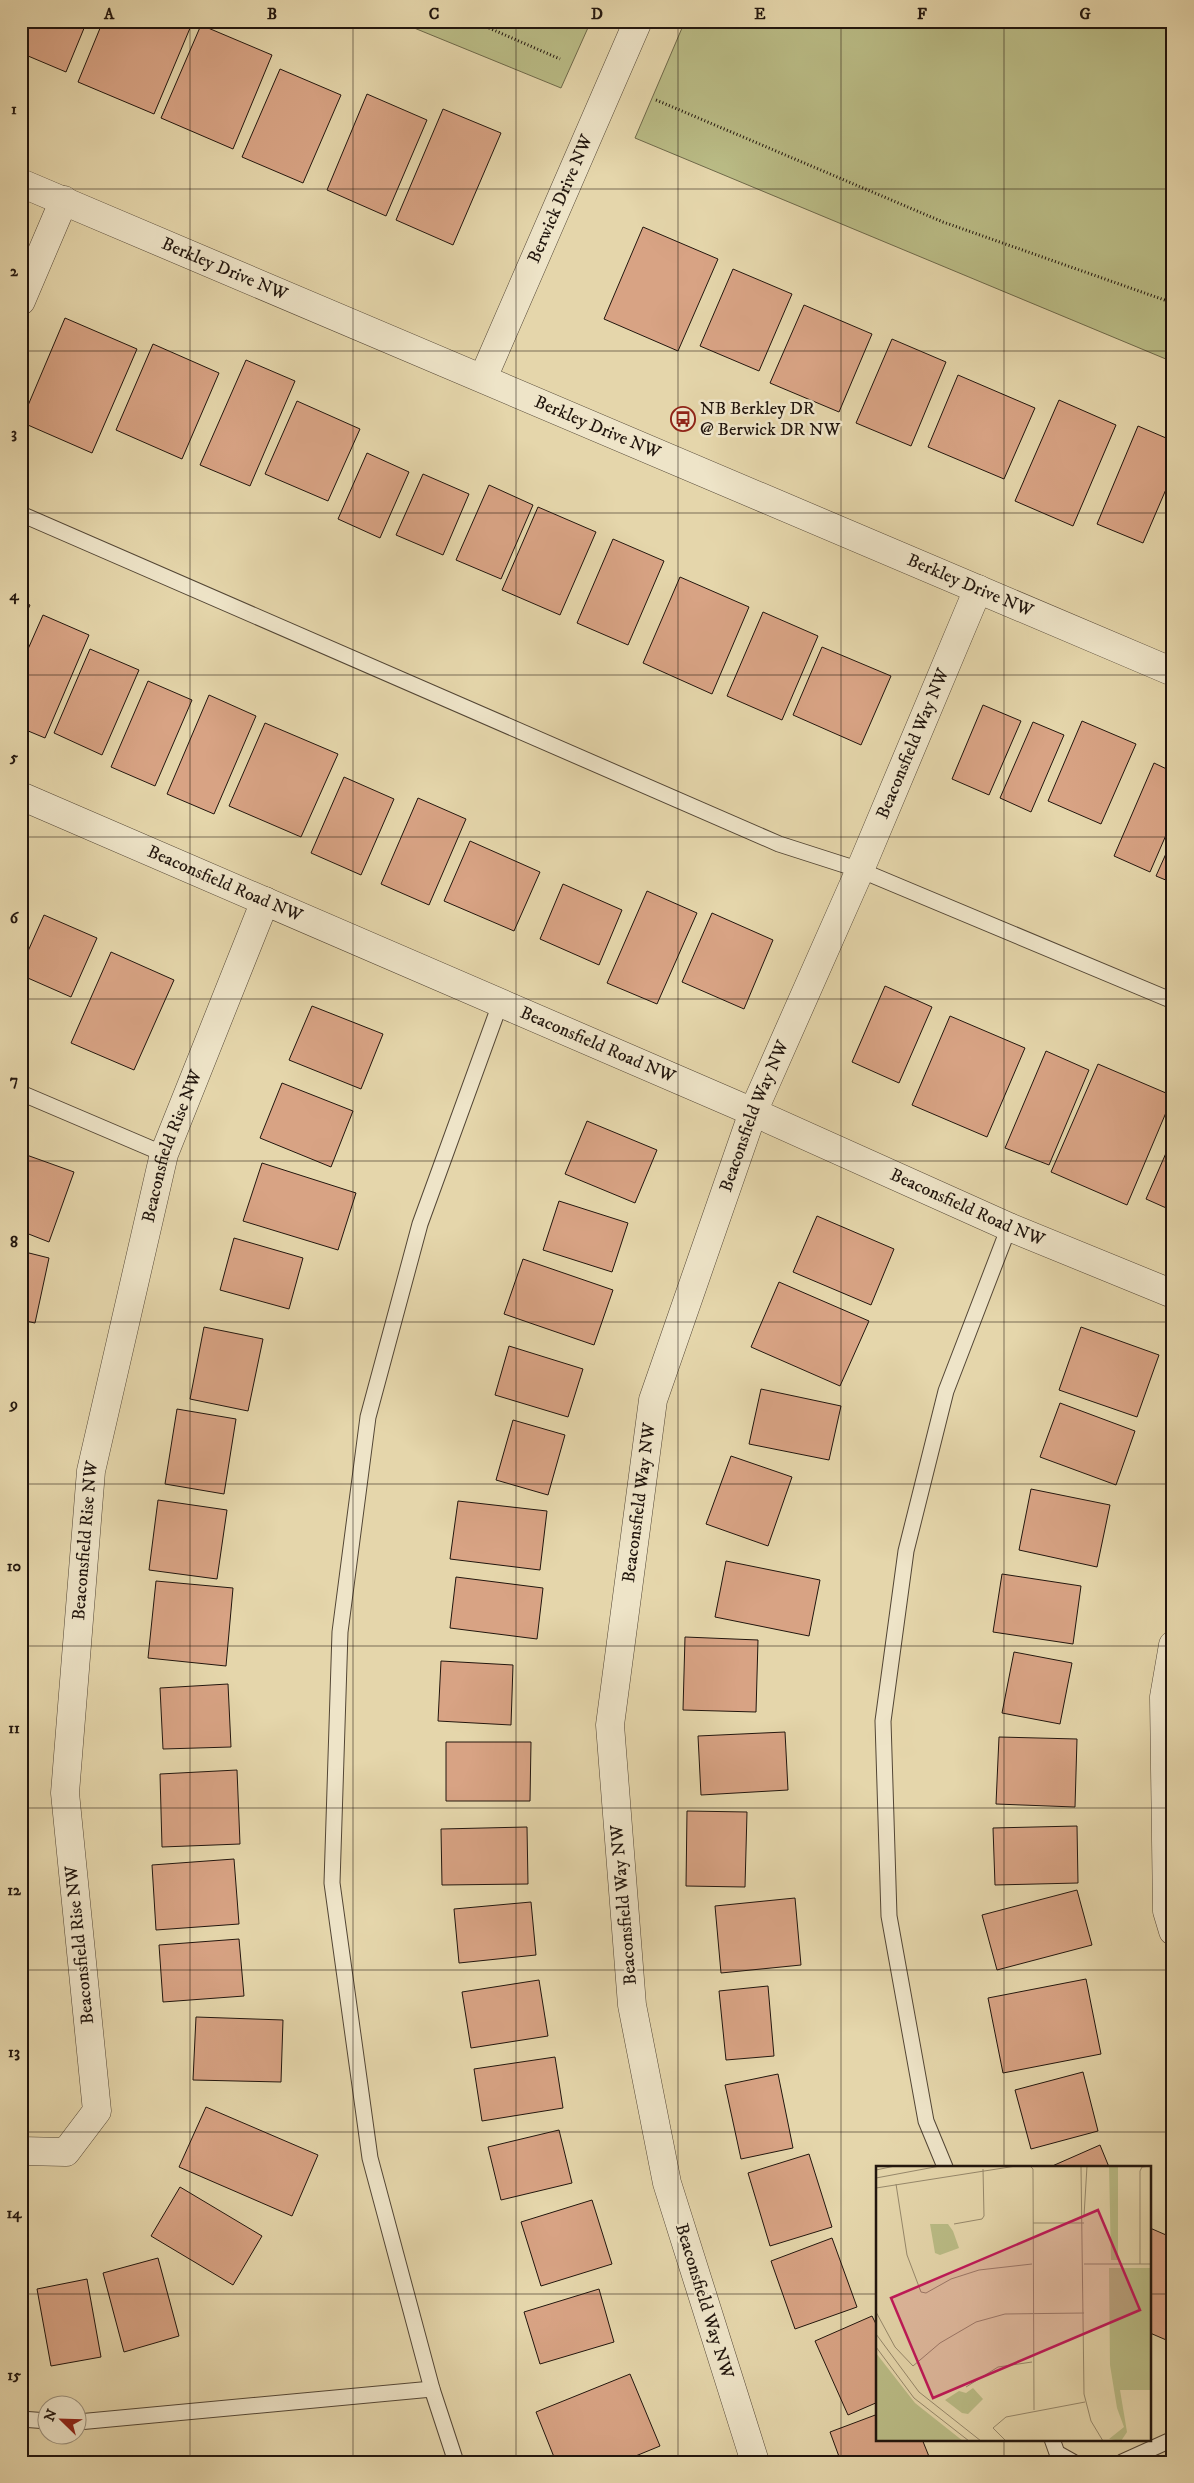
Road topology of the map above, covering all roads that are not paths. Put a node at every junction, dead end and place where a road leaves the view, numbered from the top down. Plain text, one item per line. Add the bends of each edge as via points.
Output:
1 (638, 21) edge
2 (21, 183) edge
3 (64, 200) junction
4 (21, 301) edge
5 (483, 378) junction
6 (21, 514) edge
7 (978, 589) junction
8 (1173, 672) edge
9 (21, 796) edge
10 (860, 870) junction
11 (265, 901) junction
12 (1173, 1001) edge
13 (500, 1004) junction
14 (21, 1093) edge
15 (753, 1112) junction
16 (164, 1154) junction
17 (1009, 1227) junction
18 (1173, 1294) edge
19 (1173, 1645) edge
20 (1173, 1931) edge
21 (21, 2151) edge
22 (945, 2166) edge
23 (432, 2389) junction
24 (21, 2419) edge
25 (38, 2420) edge
26 (88, 2421) edge
27 (1173, 2439) edge
28 (1052, 2440) edge
29 (456, 2462) edge
30 (754, 2462) edge
31 (1073, 2462) edge
32 (1122, 2462) edge

1 - 5 street, Berwick Drive NW
2 - 3 street, Berkley Drive NW
3 - 4 street
3 - 5 street, Berkley Drive NW
5 - 7 street, Berkley Drive NW
6 - 10 lane via 779,844
7 - 8 street, Berkley Drive NW
7 - 10 street, Beaconsfield Way NW
9 - 11 street, Beaconsfield Road NW
10 - 12 lane
10 - 15 street, Beaconsfield Way NW
11 - 13 street, Beaconsfield Road NW
11 - 16 street, Beaconsfield Rise NW
13 - 15 street, Beaconsfield Road NW
13 - 23 lane via 420,1224 368,1417 340,1632 332,1883 370,2158
14 - 16 lane
15 - 17 street, Beaconsfield Road NW
15 - 30 street, Beaconsfield Way NW via 652,1400 610,1725 634,2014 668,2183
16 - 21 street, Beaconsfield Rise NW via 91,1471 65,1793 97,2111 66,2152
17 - 18 street, Beaconsfield Road NW
17 - 22 lane via 946,1391 906,1550 883,1721 888,1916 926,2121
19 - 20 street via 1164,1697 1167,1911
23 - 26 lane
23 - 29 lane
24 - 25 lane
27 - 32 lane
28 - 31 lane via 1057,2453

